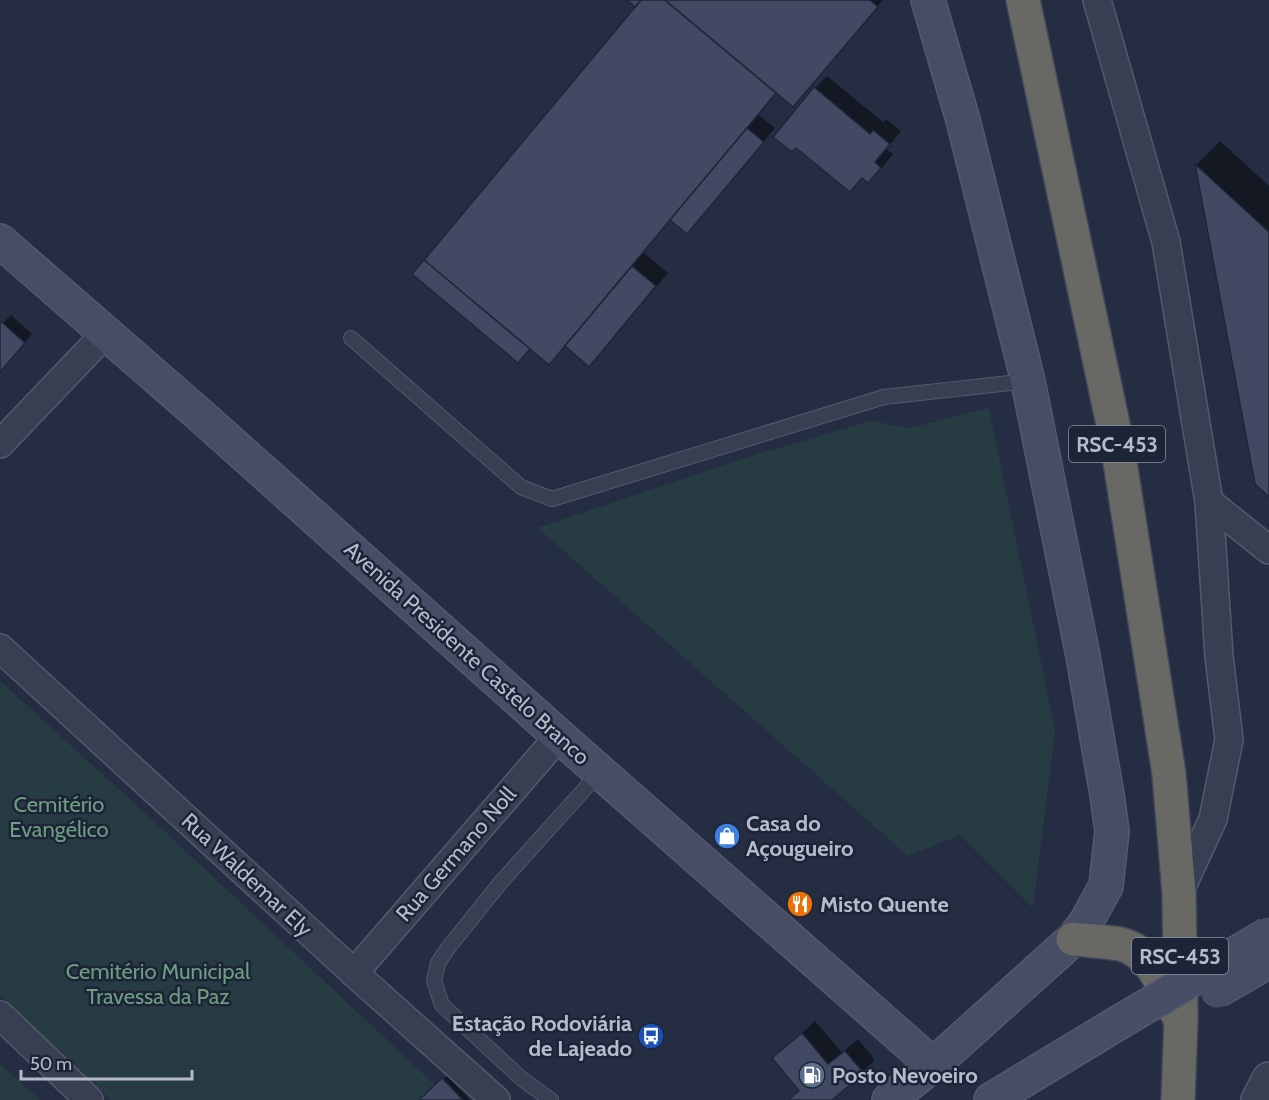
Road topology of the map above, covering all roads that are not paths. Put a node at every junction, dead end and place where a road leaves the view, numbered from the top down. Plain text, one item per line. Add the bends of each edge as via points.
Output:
1 (928, 0) edge
2 (1023, 0) edge
3 (1097, 0) edge
4 (0, 241) edge
5 (0, 270) edge
6 (351, 338) dead end
7 (98, 341) junction
8 (1028, 381) junction
9 (0, 444) edge
10 (1209, 502) junction
11 (1269, 550) edge
12 (0, 648) edge
13 (552, 745) junction
14 (593, 780) junction
15 (1179, 893) junction
16 (1269, 934) edge
17 (1073, 939) junction
18 (1269, 961) edge
19 (354, 973) junction
20 (0, 1015) edge
21 (1181, 1019) junction
22 (1119, 1036) junction
23 (924, 1072) junction
24 (1269, 1079) edge
25 (90, 1100) edge
26 (496, 1100) edge
27 (551, 1100) edge
28 (889, 1100) edge
29 (991, 1100) edge
30 (1033, 1100) edge
31 (1178, 1100) edge
32 (1258, 1100) edge
33 (1266, 1100) edge

1 - 8 main road via 963,120
2 - 15 highway, RSC-453 via 1117,443 1169,774
3 - 10 street via 1166,242
4 - 7 main road, Avenida Presidente Castelo Branco
5 - 7 main road, Avenida Presidente Castelo Branco
6 - 8 lane via 521,487 552,499 884,397
7 - 9 street
7 - 13 main road, Avenida Presidente Castelo Branco
8 - 17 main road via 1083,656 1112,831 1106,886
10 - 11 street
10 - 15 street via 1229,740 1213,819
12 - 19 street, Rua Waldemar Ely
13 - 14 main road, Avenida Presidente Castelo Branco
13 - 19 street, Rua Germano Noll
14 - 23 main road, Avenida Presidente Castelo Branco
14 - 27 lane via 501,882 448,948 438,963 435,981 442,1005 522,1079
15 - 21 highway, RSC-453
16 - 22 main road, bridge
17 - 21 highway via 1122,945 1140,954 1150,962
17 - 23 main road
18 - 22 main road, bridge
19 - 26 street, Rua Waldemar Ely
20 - 25 street
21 - 31 highway, RSC-453
22 - 29 main road
22 - 30 main road
23 - 28 main road
24 - 32 street
24 - 33 lane

